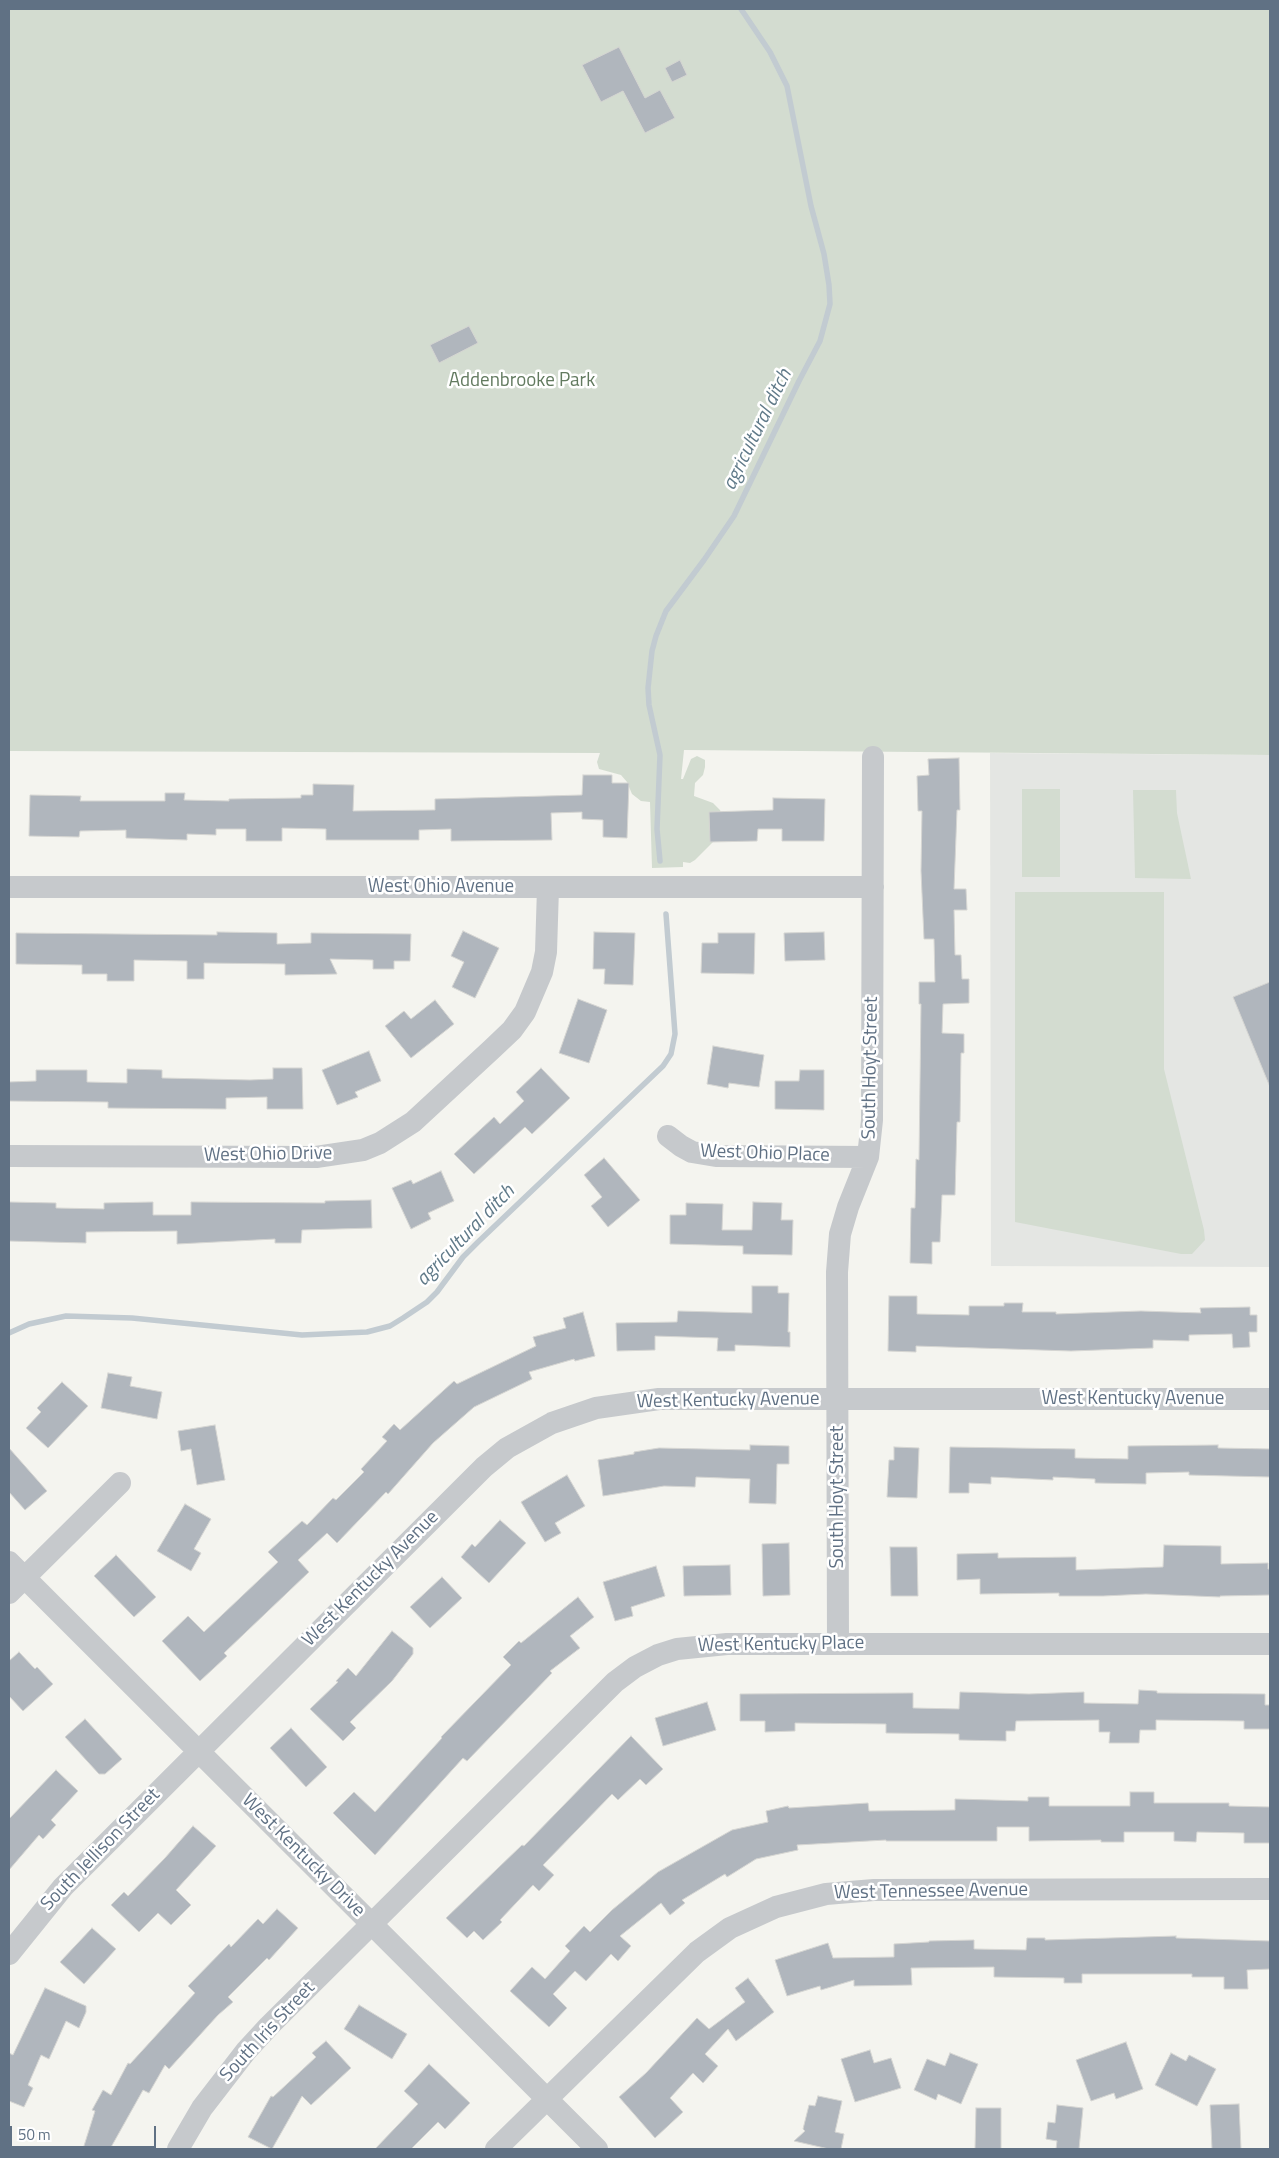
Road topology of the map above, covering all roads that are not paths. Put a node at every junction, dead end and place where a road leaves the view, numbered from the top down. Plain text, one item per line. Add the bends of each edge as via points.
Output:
1 (873, 757) dead end
2 (9, 886) edge
3 (873, 887) junction
4 (548, 888) junction
5 (668, 1136) dead end
6 (9, 1156) edge
7 (868, 1156) junction
8 (838, 1399) junction
9 (1270, 1399) edge
10 (120, 1483) dead end
11 (9, 1562) edge
12 (17, 1586) edge
13 (838, 1643) junction
14 (1270, 1644) edge
15 (198, 1750) junction
16 (1270, 1889) edge
17 (372, 1925) junction
18 (9, 1954) edge
19 (546, 2100) junction
20 (178, 2149) edge
21 (496, 2149) edge
22 (597, 2149) edge

1 - 3 street, South Hoyt Street
2 - 4 street, West Ohio Avenue
3 - 4 street, West Ohio Avenue
3 - 7 street, South Hoyt Street via 873,1103
4 - 6 street, West Ohio Drive via 546,952 542,972 525,1012 499,1043 413,1122 380,1144 316,1157
5 - 7 street, West Ohio Place via 692,1152 716,1156
7 - 8 street, South Hoyt Street via 838,1244
8 - 9 street, West Kentucky Avenue
8 - 13 street, South Hoyt Street
8 - 15 street, West Kentucky Avenue via 637,1401 583,1412 529,1434 484,1467
10 - 12 street
11 - 12 street, West Kentucky Drive
12 - 15 street, West Kentucky Drive
13 - 14 street, West Kentucky Place
13 - 17 street, West Kentucky Place via 699,1646 658,1655 635,1667 615,1682
15 - 17 street, West Kentucky Drive
15 - 18 street, South Jellison Street via 64,1887
16 - 19 street, West Tennessee Avenue via 874,1890 826,1894 794,1902 749,1917 714,1938
17 - 19 street, West Kentucky Drive
17 - 20 street, South Iris Street via 246,2051 202,2108
19 - 21 street, West Tennessee Avenue
19 - 22 street, West Kentucky Drive

